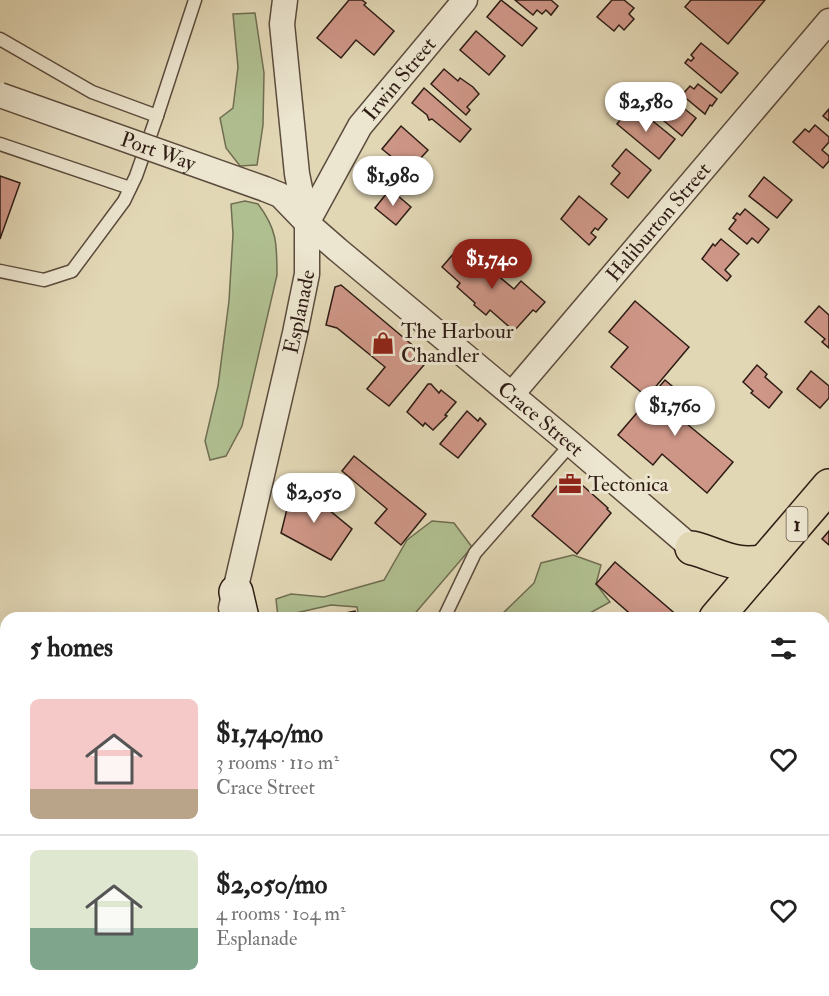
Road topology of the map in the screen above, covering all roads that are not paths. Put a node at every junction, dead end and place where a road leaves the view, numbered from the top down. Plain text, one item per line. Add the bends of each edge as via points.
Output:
1 (195, 0) edge
2 (285, 0) edge
3 (465, 0) edge
4 (829, 21) edge
5 (0, 39) edge
6 (0, 95) edge
7 (157, 116) junction
8 (0, 144) edge
9 (130, 188) junction
10 (307, 223) junction
11 (0, 272) edge
12 (512, 394) junction
13 (572, 444) junction
14 (829, 486) edge
15 (692, 548) junction
16 (765, 561) junction
17 (235, 610) edge
18 (447, 612) edge
19 (720, 612) edge
20 (722, 612) edge

1 - 7 lane
2 - 10 street, Esplanade via 282,24 297,174
3 - 10 street, Irwin Street via 360,126
4 - 12 street, Haliburton Street
5 - 7 lane via 92,92
6 - 10 street, Port Way, bridge via 280,195
7 - 9 lane
8 - 9 lane
9 - 11 lane via 72,270 44,280
10 - 12 street, Crace Street
10 - 17 street, Esplanade via 304,293
12 - 13 street, Crace Street
13 - 15 street, Crace Street
13 - 18 lane via 475,553
14 - 16 highway, 1
15 - 16 highway via 747,565
15 - 19 highway via 724,593
16 - 20 highway, 1

